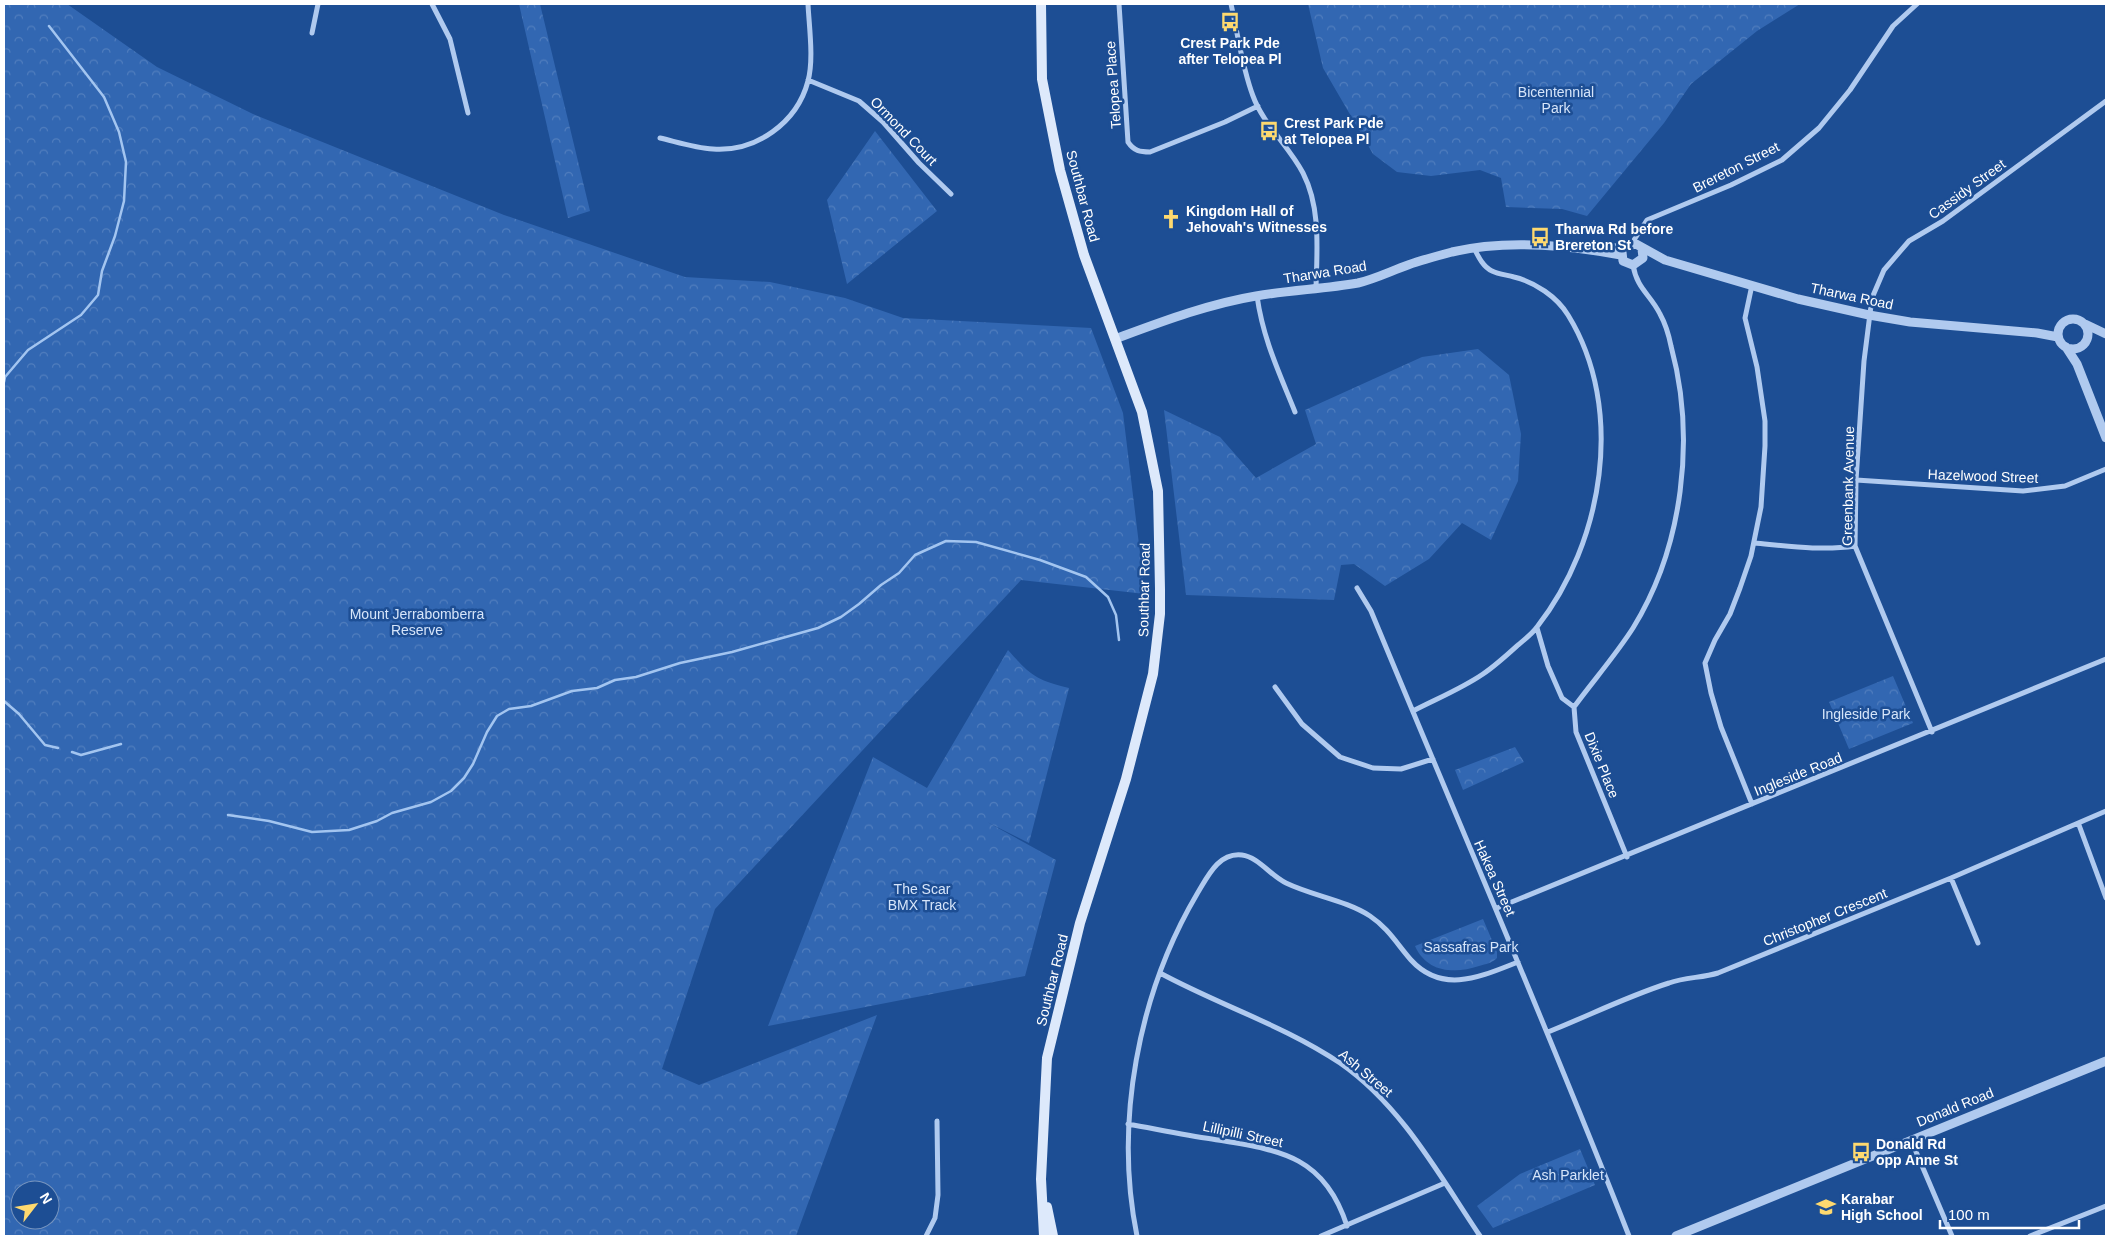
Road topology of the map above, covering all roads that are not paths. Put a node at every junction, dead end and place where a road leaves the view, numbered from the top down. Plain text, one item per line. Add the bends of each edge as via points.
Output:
1 (318, 4) edge
2 (432, 4) edge
3 (808, 4) edge
4 (1041, 4) edge
5 (1119, 4) edge
6 (1231, 4) edge
7 (1917, 4) edge
8 (312, 33) dead end
9 (808, 80) junction
10 (2106, 101) edge
11 (1258, 106) junction
12 (468, 113) dead end
13 (660, 138) dead end
14 (951, 194) dead end
15 (1629, 244) junction
16 (1474, 248) junction
17 (1642, 248) junction
18 (1600, 250) junction
19 (1621, 256) junction
20 (1642, 258) junction
21 (1665, 260) junction
22 (1633, 265) junction
23 (1752, 285) junction
24 (1316, 288) junction
25 (1257, 296) junction
26 (1869, 315) junction
27 (2085, 324) junction
28 (2060, 326) junction
29 (2037, 333) junction
30 (2106, 334) edge
31 (2058, 337) junction
32 (1115, 339) junction
33 (2083, 343) junction
34 (2066, 347) junction
35 (2077, 364) junction
36 (1295, 412) dead end
37 (2106, 438) edge
38 (2106, 469) edge
39 (1856, 480) junction
40 (1754, 543) junction
41 (1855, 546) junction
42 (1357, 588) dead end
43 (1537, 628) junction
44 (2106, 659) edge
45 (1275, 688) dead end
46 (1574, 707) junction
47 (1413, 711) junction
48 (1932, 732) junction
49 (1433, 759) junction
50 (1752, 804) junction
51 (2106, 812) edge
52 (2079, 825) junction
53 (1627, 857) junction
54 (1951, 878) junction
55 (2106, 898) edge
56 (1497, 908) junction
57 (1978, 943) dead end
58 (1518, 962) junction
59 (1160, 973) junction
60 (1548, 1032) junction
61 (2106, 1061) edge
62 (937, 1121) dead end
63 (1128, 1124) junction
64 (1911, 1140) junction
65 (1041, 1179) junction
66 (1445, 1183) junction
67 (2106, 1206) edge
68 (1347, 1226) junction
69 (926, 1236) edge
70 (1044, 1236) edge
71 (1053, 1236) edge
72 (1137, 1236) edge
73 (1321, 1236) edge
74 (1480, 1236) edge
75 (1629, 1236) edge
76 (1676, 1236) edge
77 (1952, 1236) edge
78 (2030, 1236) edge

1 - 8 street
2 - 12 street via 450,39
3 - 9 street
4 - 32 main road, Southbar Road via 1042,79 1060,170 1084,255
5 - 11 street, Telopea Place via 1128,142 1138,152 1150,152
6 - 11 street via 1243,61
7 - 15 street, Brereton Street via 1893,26 1850,90 1819,128 1782,160 1648,220
9 - 13 street via 791,115 756,142 712,149
9 - 14 street, Ormond Court via 860,101
10 - 26 street, Cassidy Street via 1943,221 1909,241 1884,270
11 - 24 street via 1303,173 1314,203
15 - 17 street
15 - 18 street, Tharwa Road
15 - 19 street
16 - 18 street, Tharwa Road via 1513,245
16 - 24 street, Tharwa Road via 1409,265 1366,281
16 - 43 street via 1479,259 1491,271 1538,286 1567,313 1581,339 1601,414 1599,478 1592,517 1575,563
17 - 20 street
17 - 21 street, Tharwa Road
18 - 19 street, Tharwa Road
19 - 22 street via 1626,263
20 - 21 street, Tharwa Road
20 - 22 street
21 - 23 street, Tharwa Road
22 - 46 street via 1638,283 1660,314 1671,345 1684,410 1683,477 1666,550 1651,592 1634,627
23 - 26 street, Tharwa Road
23 - 40 street via 1745,318 1762,396 1765,446
24 - 25 street, Tharwa Road
25 - 32 street, Tharwa Road via 1193,312
25 - 36 street via 1261,324
26 - 29 street, Tharwa Road via 1910,322
26 - 39 street, Greenbank Avenue
27 - 28 street via 2072,318
27 - 30 street
27 - 33 street via 2088,332
28 - 29 street, Tharwa Road
28 - 31 street
29 - 31 street, Tharwa Road
30 - 33 street
31 - 34 street
32 - 65 main road, Southbar Road via 1142,412 1158,491 1160,614 1153,674 1126,779 1080,923 1047,1058
33 - 34 street via 2073,349
33 - 35 street
34 - 35 street
35 - 37 street
38 - 39 street, Hazelwood Street via 2064,486 2023,491
39 - 41 street, Greenbank Avenue
40 - 41 street via 1795,547
40 - 50 street via 1730,614 1705,663 1721,727
41 - 48 street, Greenbank Avenue
42 - 47 street, Hakea Street via 1371,611
43 - 46 street via 1562,698
43 - 47 street via 1483,674
44 - 48 street, Ingleside Road
45 - 49 street via 1302,724 1340,756 1373,768 1401,769
46 - 53 street, Dixie Place via 1576,732
47 - 49 street, Hakea Street
48 - 50 street, Ingleside Road
49 - 56 street, Hakea Street
50 - 53 street, Ingleside Road
51 - 52 street, Christopher Crescent
52 - 54 street, Christopher Crescent
52 - 55 street
53 - 56 street, Ingleside Road
54 - 57 street
54 - 60 street, Christopher Crescent via 1718,973 1668,983
56 - 58 street, Hakea Street
58 - 59 street via 1466,980 1429,975 1411,960 1390,932 1368,914 1294,887 1251,858 1235,855 1221,861 1209,873 1189,908
58 - 60 street, Hakea Street
59 - 63 street via 1141,1036
59 - 66 street, Ash Street via 1340,1063 1400,1117
60 - 75 street, Hakea Street
61 - 64 street, Donald Road
62 - 69 street via 938,1195 935,1218
63 - 68 street, Lillipilli Street via 1241,1144 1294,1158 1329,1187
63 - 72 street via 1129,1173
64 - 76 street, Donald Road
64 - 77 street
65 - 70 main road, Southbar Road
65 - 71 main road, Southbar Road
66 - 68 street
66 - 74 street, Ash Street
67 - 78 street
68 - 73 street

